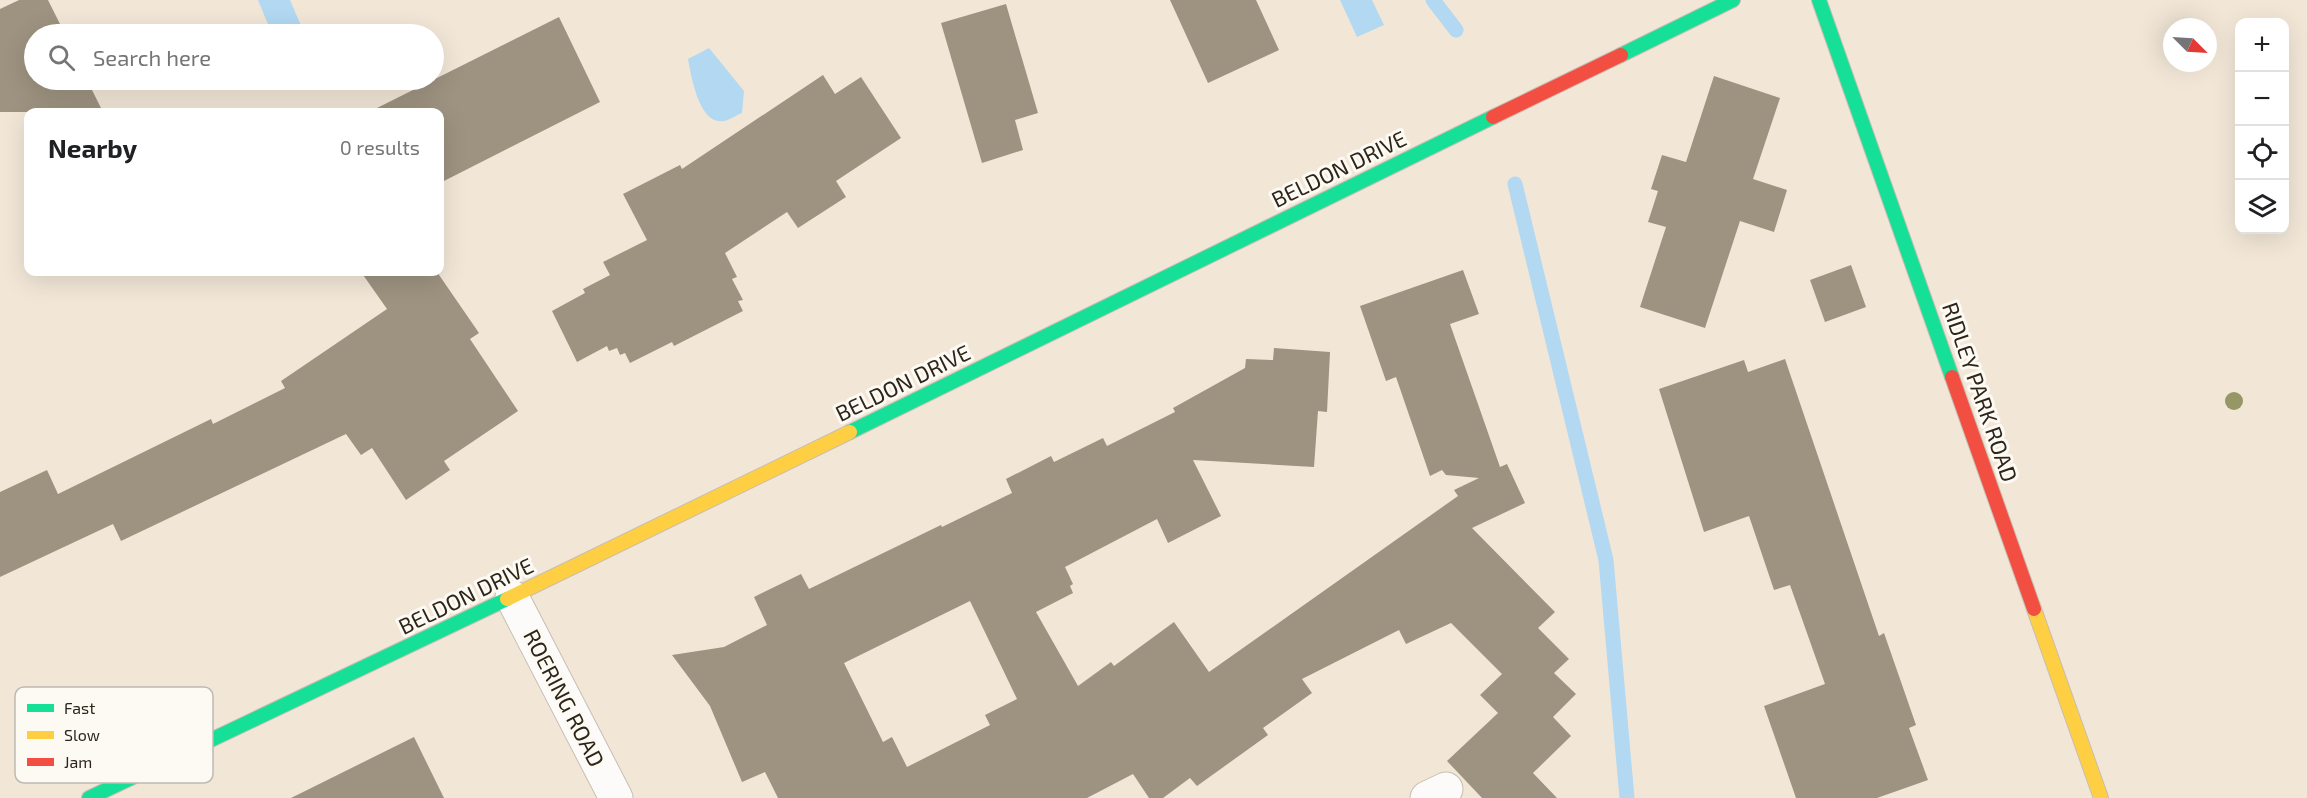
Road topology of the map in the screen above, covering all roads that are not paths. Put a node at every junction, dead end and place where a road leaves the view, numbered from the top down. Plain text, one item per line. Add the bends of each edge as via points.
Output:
1 (1733, 0) edge
2 (1819, 0) edge
3 (512, 597) junction
4 (213, 739) edge
5 (121, 783) edge
6 (89, 798) edge
7 (616, 798) edge
8 (2101, 798) edge

1 - 3 street, BELDON DRIVE
2 - 8 street, RIDLEY PARK ROAD
3 - 4 street, BELDON DRIVE
3 - 7 street, ROERING ROAD
5 - 6 street, BELDON DRIVE

